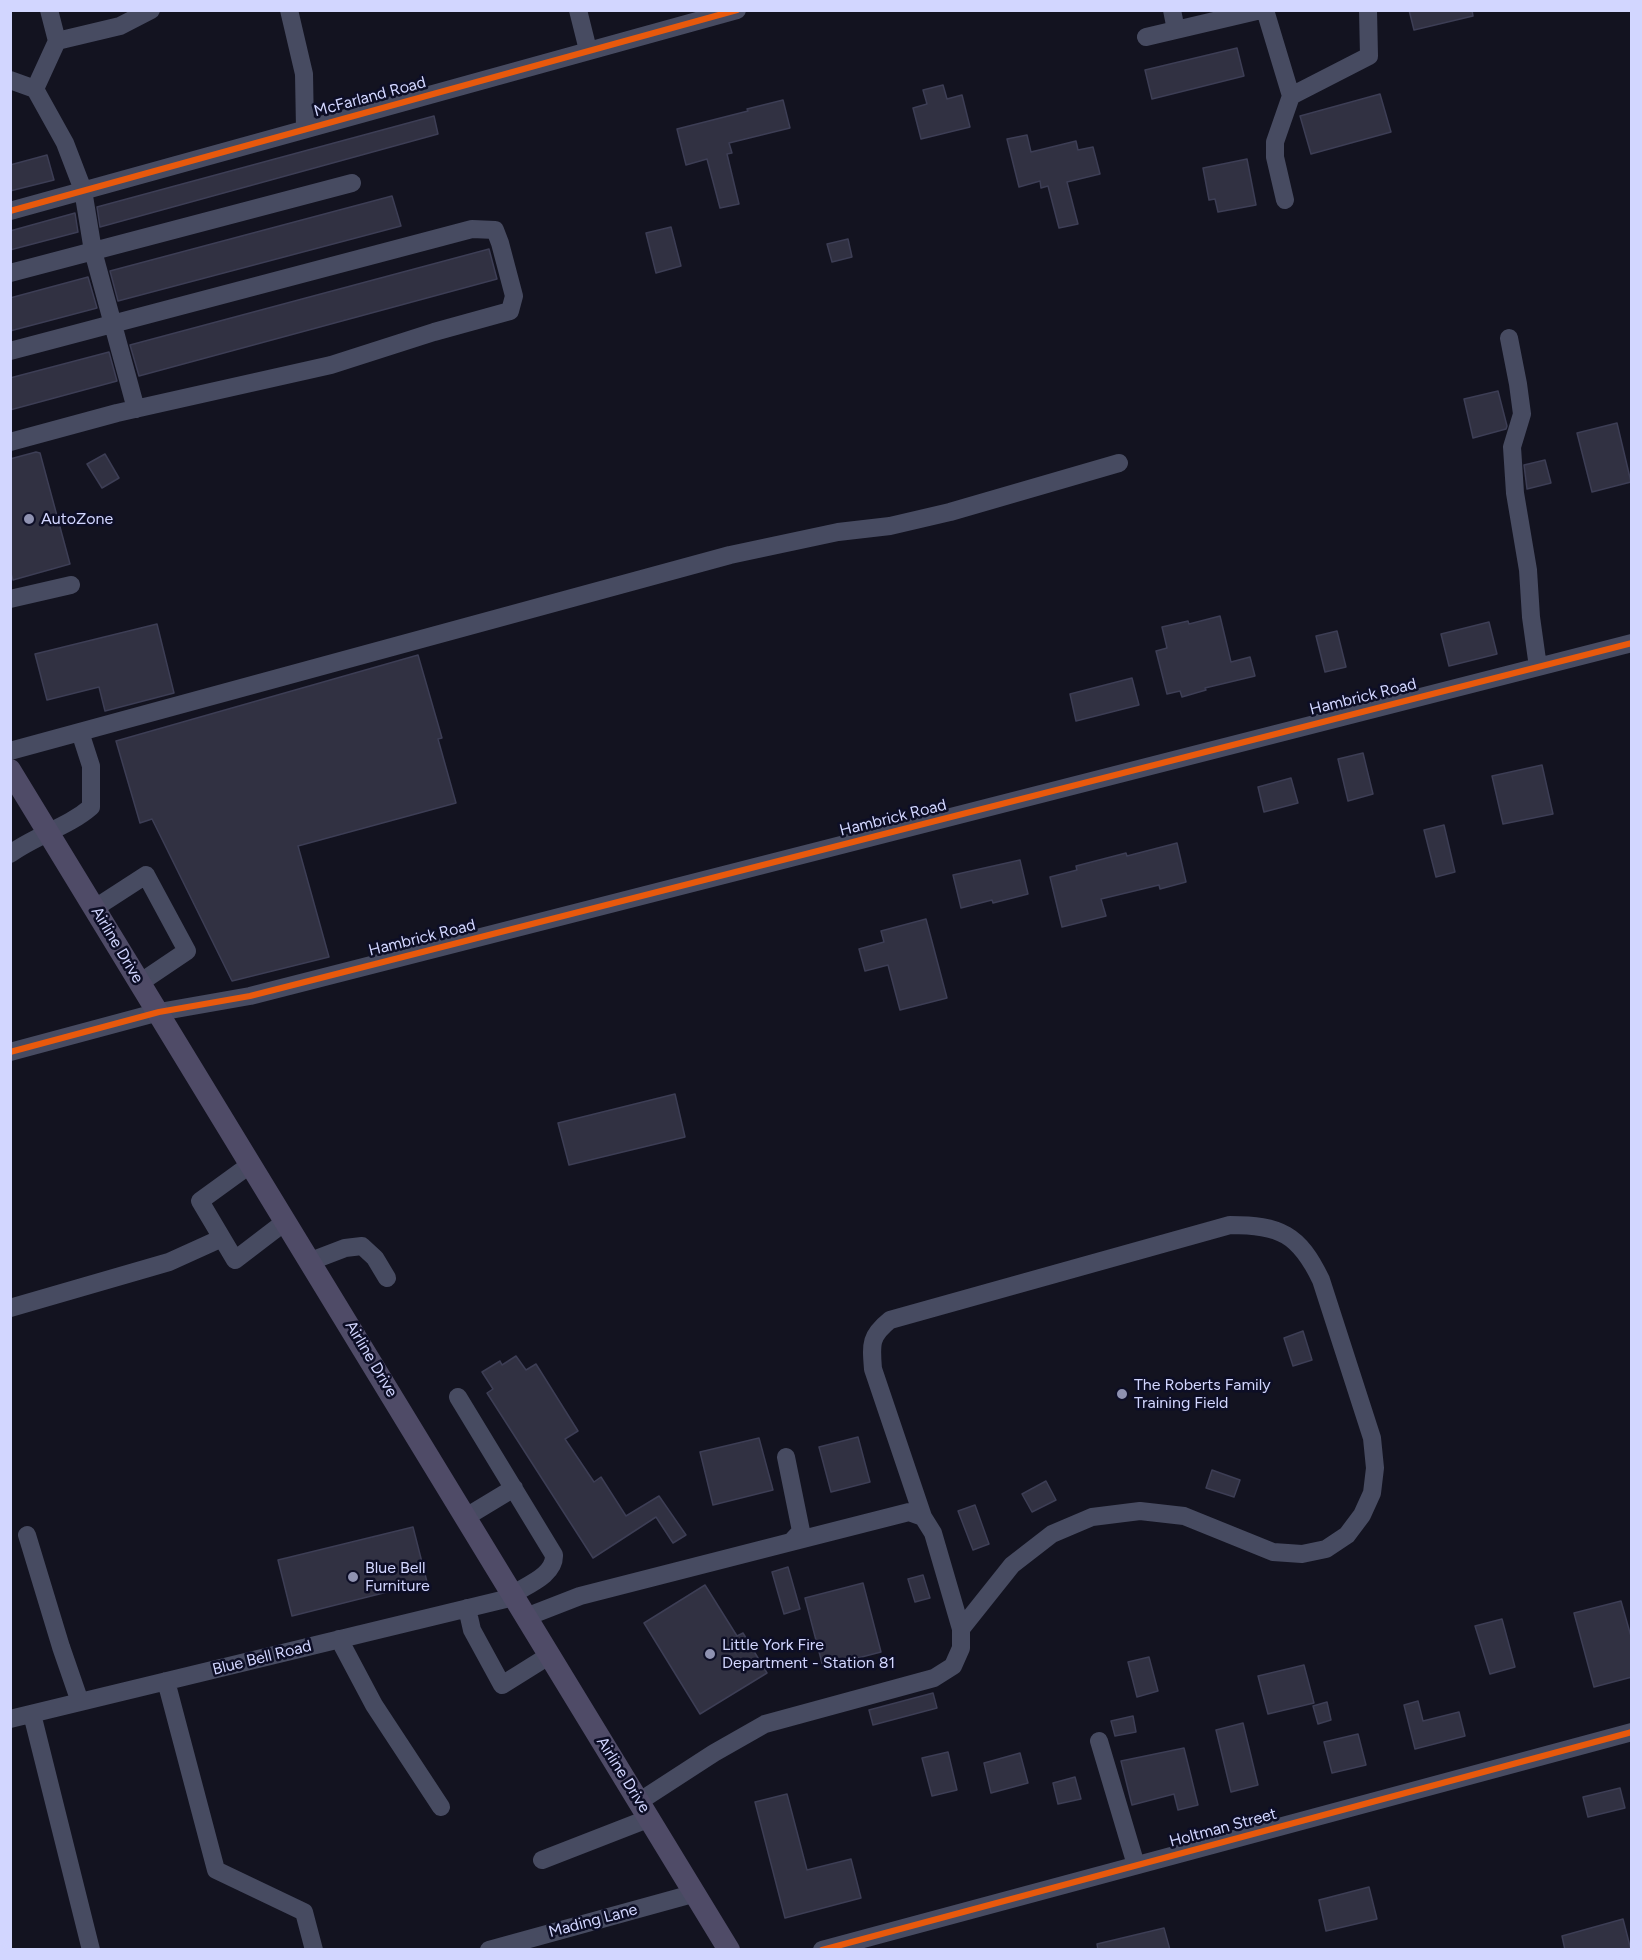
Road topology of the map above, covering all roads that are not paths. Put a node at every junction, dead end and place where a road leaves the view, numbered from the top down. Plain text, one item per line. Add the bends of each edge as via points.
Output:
1 (49, 10) edge
2 (151, 10) edge
3 (289, 10) edge
4 (578, 10) edge
5 (737, 10) edge
6 (1172, 10) edge
7 (1261, 10) edge
8 (1266, 10) edge
9 (1368, 10) edge
10 (1176, 30) junction
11 (1146, 36) dead end
12 (57, 41) junction
13 (588, 50) junction
14 (10, 80) edge
15 (35, 89) junction
16 (1291, 96) junction
17 (305, 129) junction
18 (352, 183) dead end
19 (83, 190) junction
20 (1286, 200) dead end
21 (10, 211) edge
22 (93, 251) junction
23 (10, 273) edge
24 (114, 324) junction
25 (1509, 338) dead end
26 (10, 351) edge
27 (136, 409) junction
28 (10, 442) edge
29 (1119, 463) dead end
30 (71, 585) dead end
31 (10, 599) edge
32 (1632, 643) edge
33 (1538, 667) junction
34 (80, 732) junction
35 (10, 751) edge
36 (10, 770) edge
37 (48, 831) junction
38 (10, 854) edge
39 (95, 908) junction
40 (141, 982) junction
41 (159, 1012) junction
42 (10, 1052) edge
43 (251, 1164) junction
44 (286, 1221) junction
45 (222, 1238) junction
46 (311, 1261) junction
47 (387, 1278) dead end
48 (10, 1308) edge
49 (458, 1397) dead end
50 (786, 1457) dead end
51 (514, 1488) junction
52 (466, 1517) junction
53 (923, 1517) junction
54 (27, 1535) dead end
55 (791, 1542) junction
56 (513, 1596) junction
57 (467, 1608) junction
58 (526, 1617) junction
59 (961, 1629) junction
60 (339, 1639) junction
61 (550, 1655) junction
62 (166, 1681) junction
63 (81, 1702) junction
64 (32, 1714) junction
65 (10, 1719) edge
66 (1632, 1732) edge
67 (1100, 1742) dead end
68 (441, 1807) dead end
69 (645, 1809) junction
70 (542, 1860) dead end
71 (1136, 1865) junction
72 (696, 1893) junction
73 (91, 1950) edge
74 (314, 1950) edge
75 (489, 1950) edge
76 (729, 1950) edge
77 (822, 1950) edge

1 - 12 street
2 - 12 street via 120,26
3 - 17 street via 304,74
4 - 13 street
5 - 13 street, McFarland Road
6 - 10 street
7 - 10 street
8 - 16 street
9 - 16 street via 1369,56
10 - 11 street
12 - 15 street
13 - 17 street, McFarland Road
14 - 15 street
15 - 19 street via 65,143
16 - 20 street via 1275,142
17 - 19 street, McFarland Road
18 - 22 street
19 - 21 street, McFarland Road
19 - 22 street
22 - 23 street
22 - 24 street
24 - 26 street
24 - 27 street
24 - 27 street via 472,229 495,230 510,277 514,296 510,311 331,365
25 - 33 street via 1522,414 1512,447 1515,493
27 - 28 street
29 - 34 street via 940,515 730,555
30 - 31 street
32 - 33 street, Hambrick Road
33 - 41 street, Hambrick Road via 250,996
34 - 35 street
34 - 37 street via 91,766 91,807 78,818
36 - 37 main road, Airline Drive
37 - 38 street
37 - 39 main road, Airline Drive
39 - 40 main road, Airline Drive
39 - 40 street via 146,875 187,951
40 - 41 main road, Airline Drive
41 - 42 street, Hambrick Road
41 - 43 main road, Airline Drive
43 - 44 main road, Airline Drive
43 - 45 street via 200,1201
44 - 45 street via 235,1260
44 - 46 main road, Airline Drive
45 - 48 street via 169,1262
46 - 47 street via 362,1246
46 - 52 main road, Airline Drive
49 - 51 street
50 - 55 street via 801,1531
51 - 52 street
51 - 56 street, Blue Bell Road via 554,1555 555,1564
52 - 56 main road, Airline Drive
53 - 55 street via 909,1512
53 - 59 street via 933,1533
53 - 59 street via 873,1369 871,1347 877,1330 890,1320 1230,1225 1278,1230 1311,1258 1372,1438 1372,1493 1347,1535 1326,1549 1302,1554 1273,1552 1184,1515 1140,1510 1092,1517 1052,1534 1012,1565
54 - 63 street
55 - 58 street via 580,1596
56 - 57 street, Blue Bell Road
56 - 58 main road, Airline Drive
57 - 60 street, Blue Bell Road
57 - 61 street via 472,1630 502,1685
58 - 61 main road, Airline Drive
59 - 69 street via 961,1648 953,1666 934,1678 765,1724 714,1753
60 - 62 street, Blue Bell Road
60 - 68 street via 374,1704
61 - 69 main road, Airline Drive
62 - 63 street, Blue Bell Road
62 - 74 street via 216,1870 304,1911
63 - 64 street, Blue Bell Road
64 - 65 street, Blue Bell Road
64 - 73 street
66 - 71 street, Holtman Street
67 - 71 street
69 - 70 street
69 - 72 main road, Airline Drive
71 - 77 street, Holtman Street
72 - 75 street, Mading Lane
72 - 76 main road, Airline Drive

